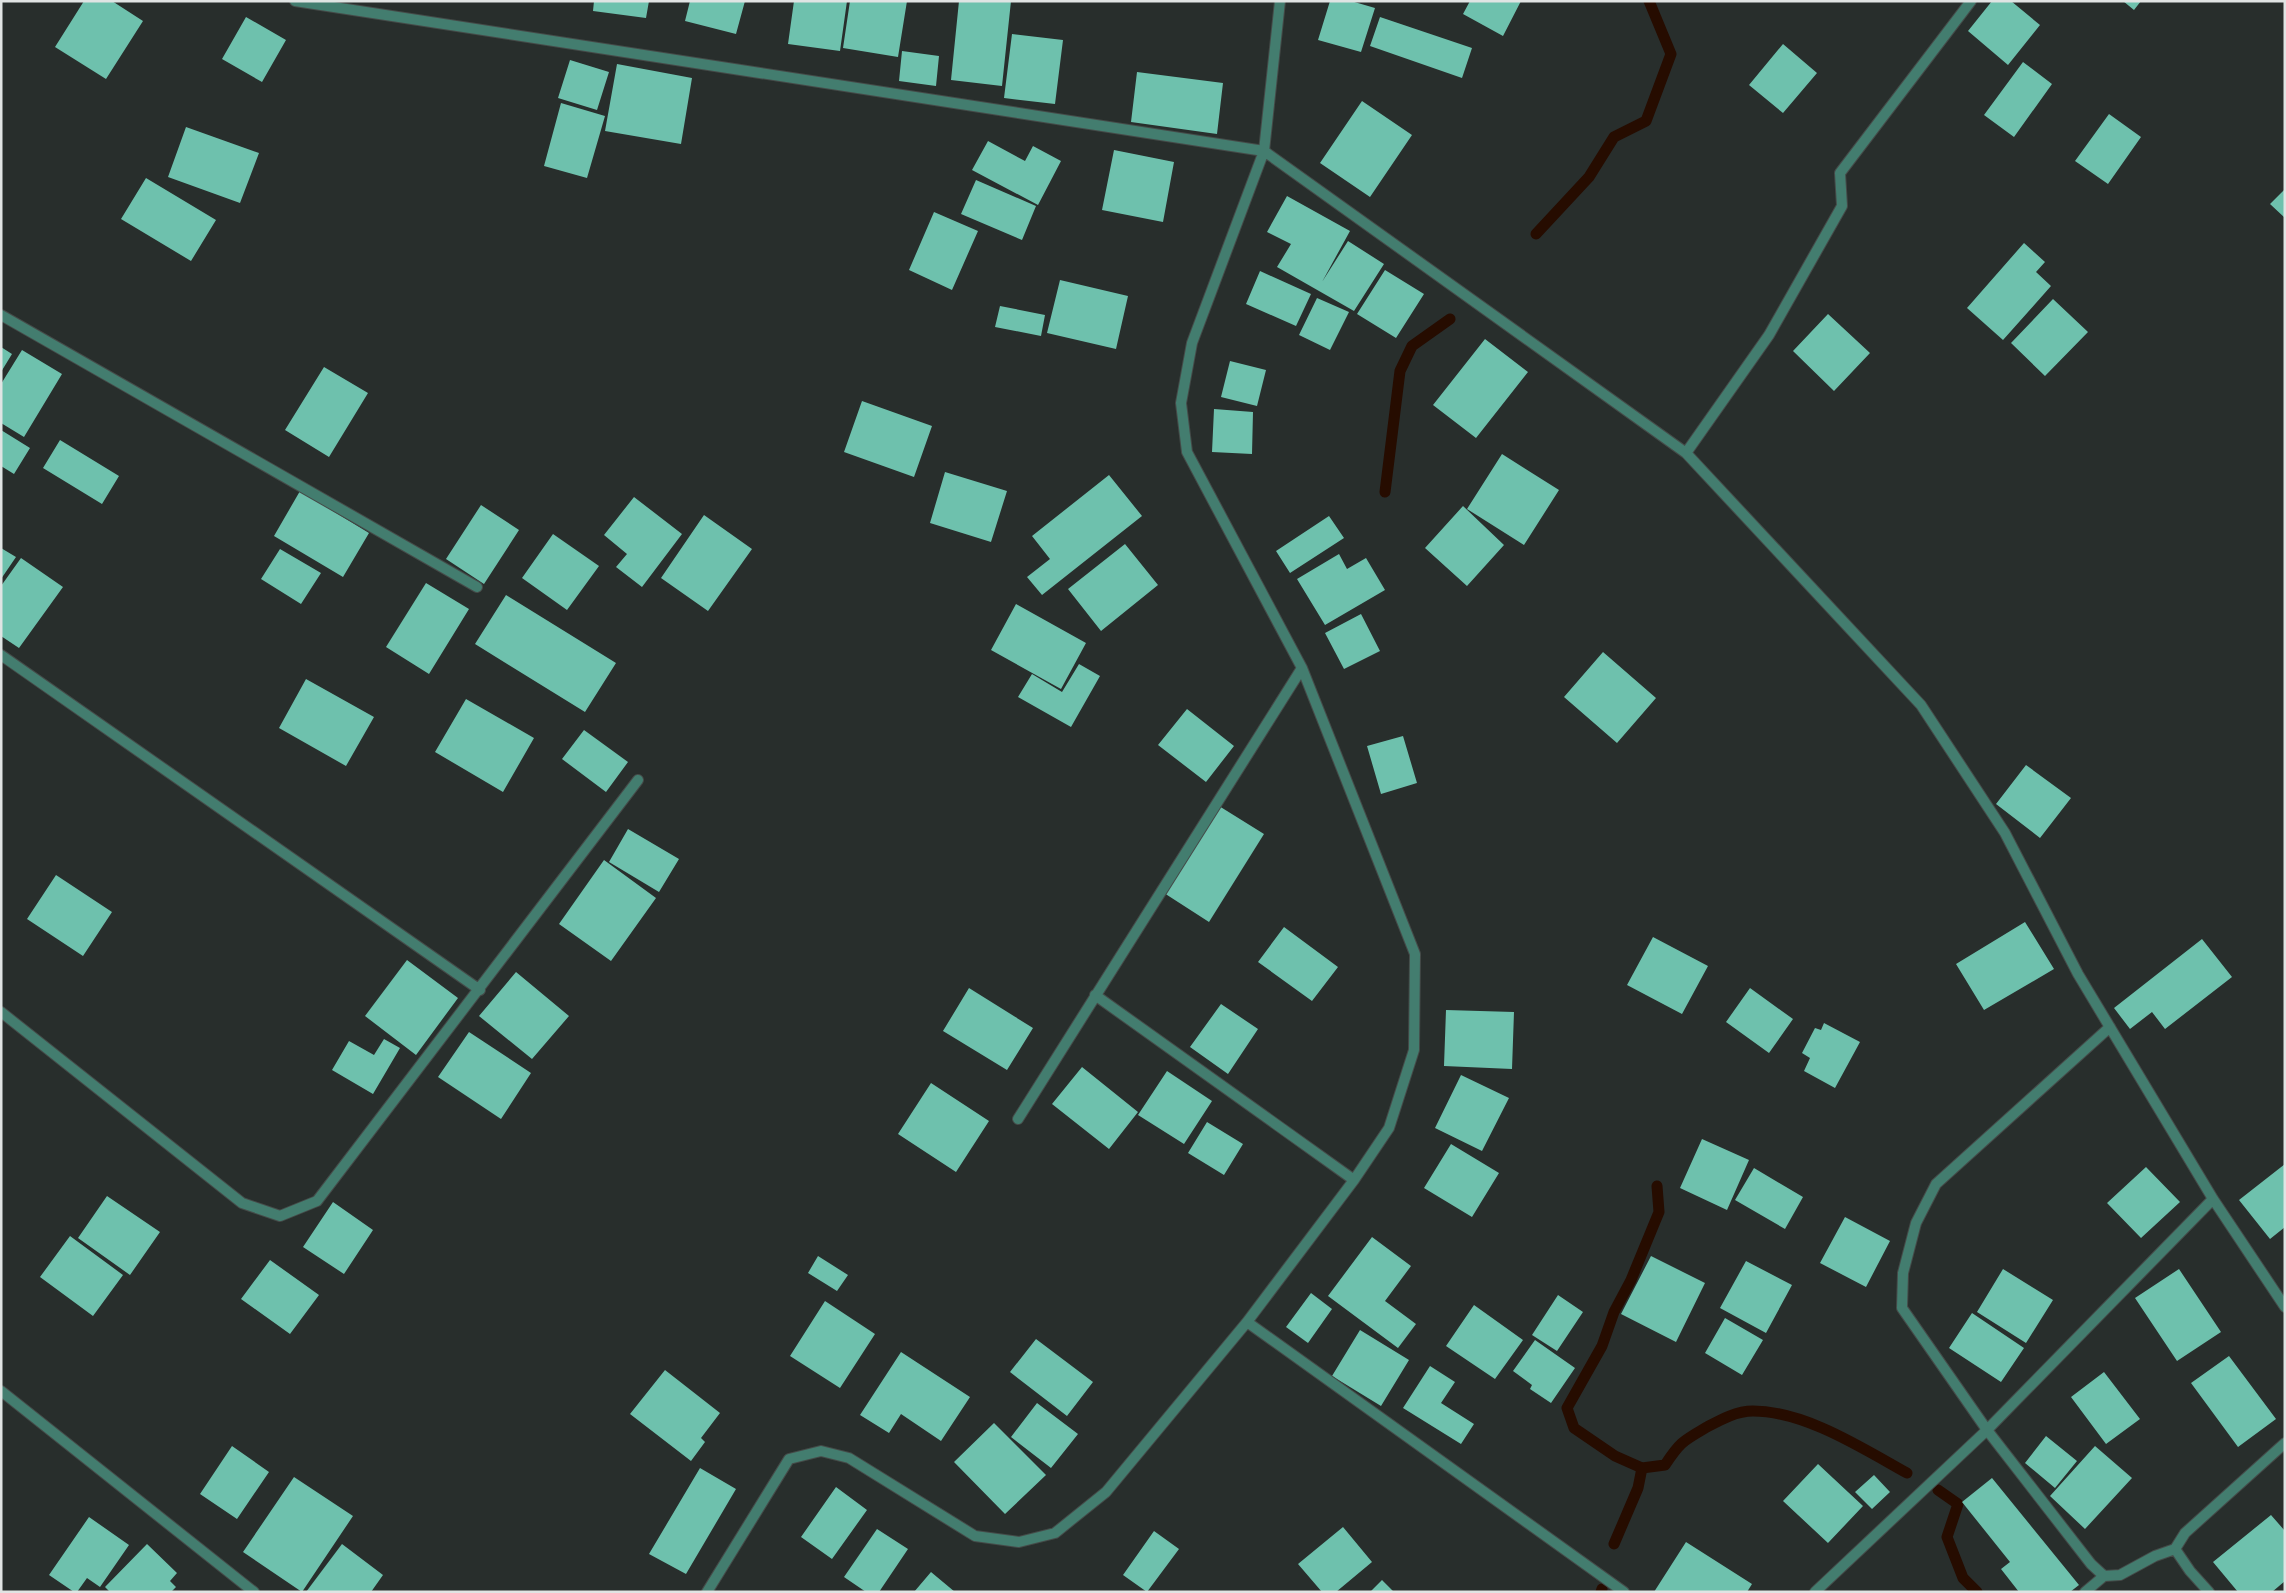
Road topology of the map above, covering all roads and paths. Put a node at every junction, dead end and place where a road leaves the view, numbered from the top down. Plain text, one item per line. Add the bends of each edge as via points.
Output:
1 (295, 1) edge
2 (1280, 1) edge
3 (1971, 1) edge
4 (1264, 150) junction
5 (1, 315) edge
6 (1686, 454) junction
7 (477, 587) dead end
8 (1, 655) edge
9 (1302, 668) junction
10 (638, 780) dead end
11 (480, 990) junction
12 (1096, 995) junction
13 (1, 1012) edge
14 (2110, 1027) junction
15 (1018, 1119) dead end
16 (1354, 1180) junction
17 (2213, 1199) junction
18 (2285, 1307) edge
19 (1247, 1322) junction
20 (1, 1391) edge
21 (1987, 1430) junction
22 (2285, 1443) edge
23 (2175, 1549) junction
24 (2104, 1576) junction
25 (254, 1592) edge
26 (707, 1592) edge
27 (1624, 1592) edge
28 (1815, 1592) edge
29 (2084, 1592) edge
30 (2209, 1592) edge

1 - 4 street
2 - 4 street
3 - 6 street via 1840,173 1842,206 1768,335
4 - 6 street
4 - 9 street via 1192,342 1181,403 1187,452
5 - 7 street
6 - 14 street via 1922,705 2005,833 2078,974
8 - 11 street
9 - 12 street
9 - 16 street via 1415,954 1414,1050 1389,1128
10 - 11 street
11 - 13 street via 317,1201 280,1216 242,1203
12 - 15 street
12 - 16 street
14 - 17 street
14 - 21 street via 1936,1184 1916,1223 1903,1273 1902,1308
16 - 19 street
17 - 18 street
17 - 21 street
19 - 26 street via 1106,1492 1056,1532 1019,1542 975,1536 849,1458 821,1451 789,1459
19 - 27 street
20 - 25 street
21 - 24 street via 2091,1564
21 - 28 street
22 - 23 street via 2185,1533
23 - 24 street via 2120,1574
23 - 30 street
24 - 29 street

